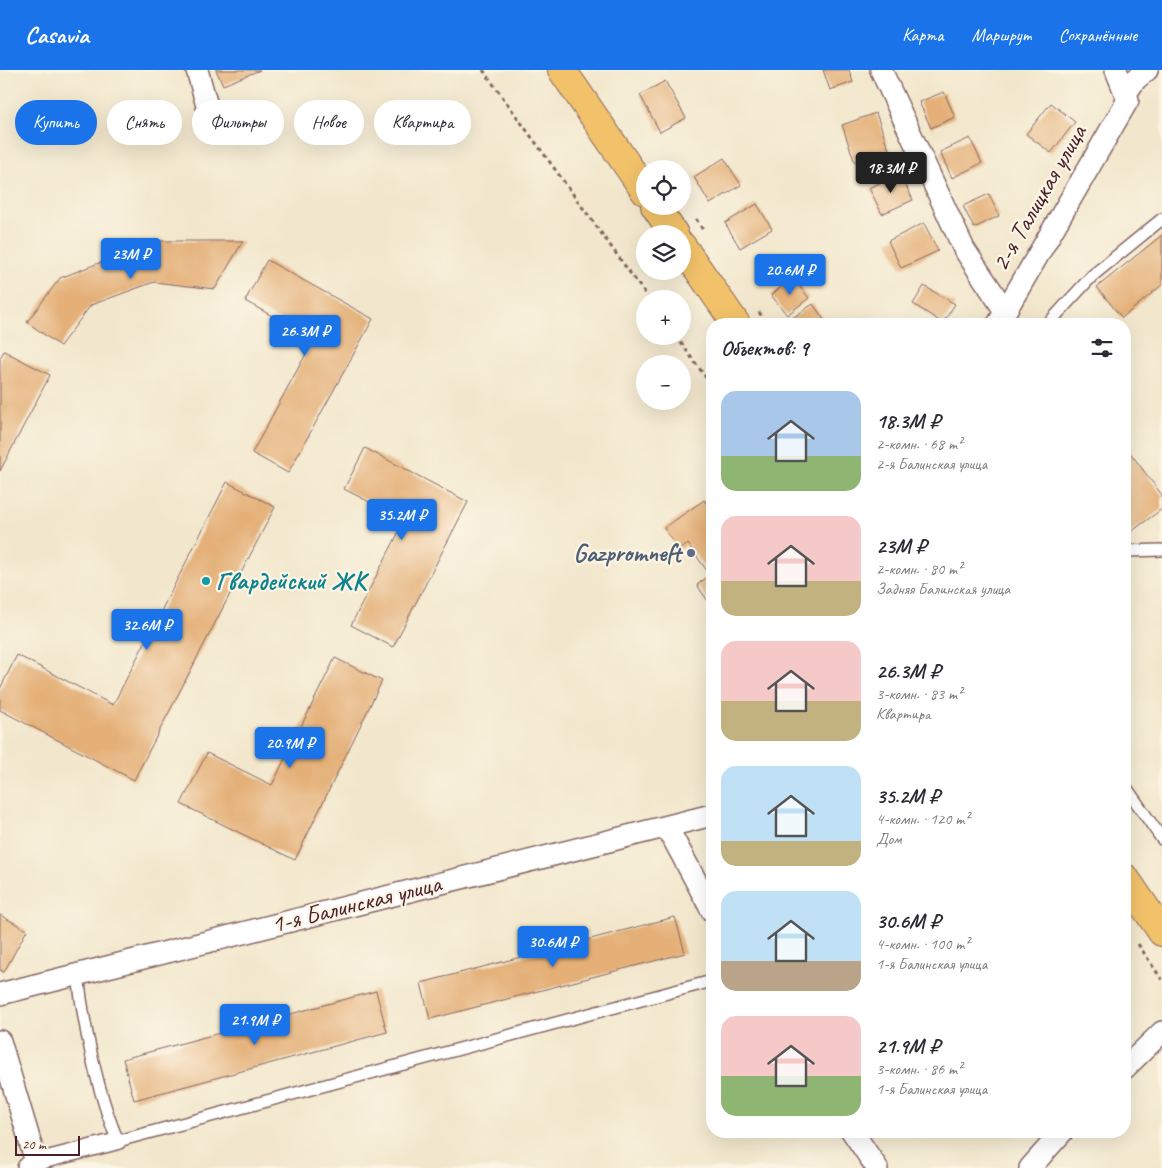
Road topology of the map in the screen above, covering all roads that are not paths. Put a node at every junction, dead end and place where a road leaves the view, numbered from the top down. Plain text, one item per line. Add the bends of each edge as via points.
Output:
1 (197, 70) edge
2 (562, 70) edge
3 (881, 70) edge
4 (1116, 70) edge
5 (1147, 70) edge
6 (1127, 97) junction
7 (205, 100) edge
8 (636, 178) edge
9 (1162, 220) edge
10 (691, 259) edge
11 (732, 318) edge
12 (1002, 318) edge
13 (1054, 318) edge
14 (1162, 550) edge
15 (1131, 551) edge
16 (1131, 795) edge
17 (706, 817) edge
18 (667, 827) junction
19 (1162, 839) edge
20 (1131, 887) edge
21 (706, 900) edge
22 (1162, 932) edge
23 (78, 974) junction
24 (706, 983) edge
25 (0, 994) edge
26 (1162, 1032) edge
27 (0, 1041) edge
28 (1131, 1062) edge
29 (857, 1138) edge
30 (1057, 1138) edge
31 (118, 1141) junction
32 (32, 1165) edge
33 (877, 1168) edge
34 (1030, 1168) edge

1 - 7 street
2 - 8 main road
3 - 12 street via 964,249
4 - 6 street
5 - 6 street, 2-я Талицкая улица via 1136,79
6 - 12 street, 2-я Талицкая улица
9 - 13 lane via 1092,276
10 - 11 main road
14 - 15 lane
16 - 19 lane
17 - 18 street, 1-я Балинская улица
18 - 21 street
18 - 23 street, 1-я Балинская улица
20 - 22 main road
23 - 25 street, 1-я Балинская улица
23 - 31 lane via 81,1005 109,1120
24 - 31 lane
26 - 28 street
27 - 32 street
29 - 33 street
30 - 34 street
31 - 32 street

